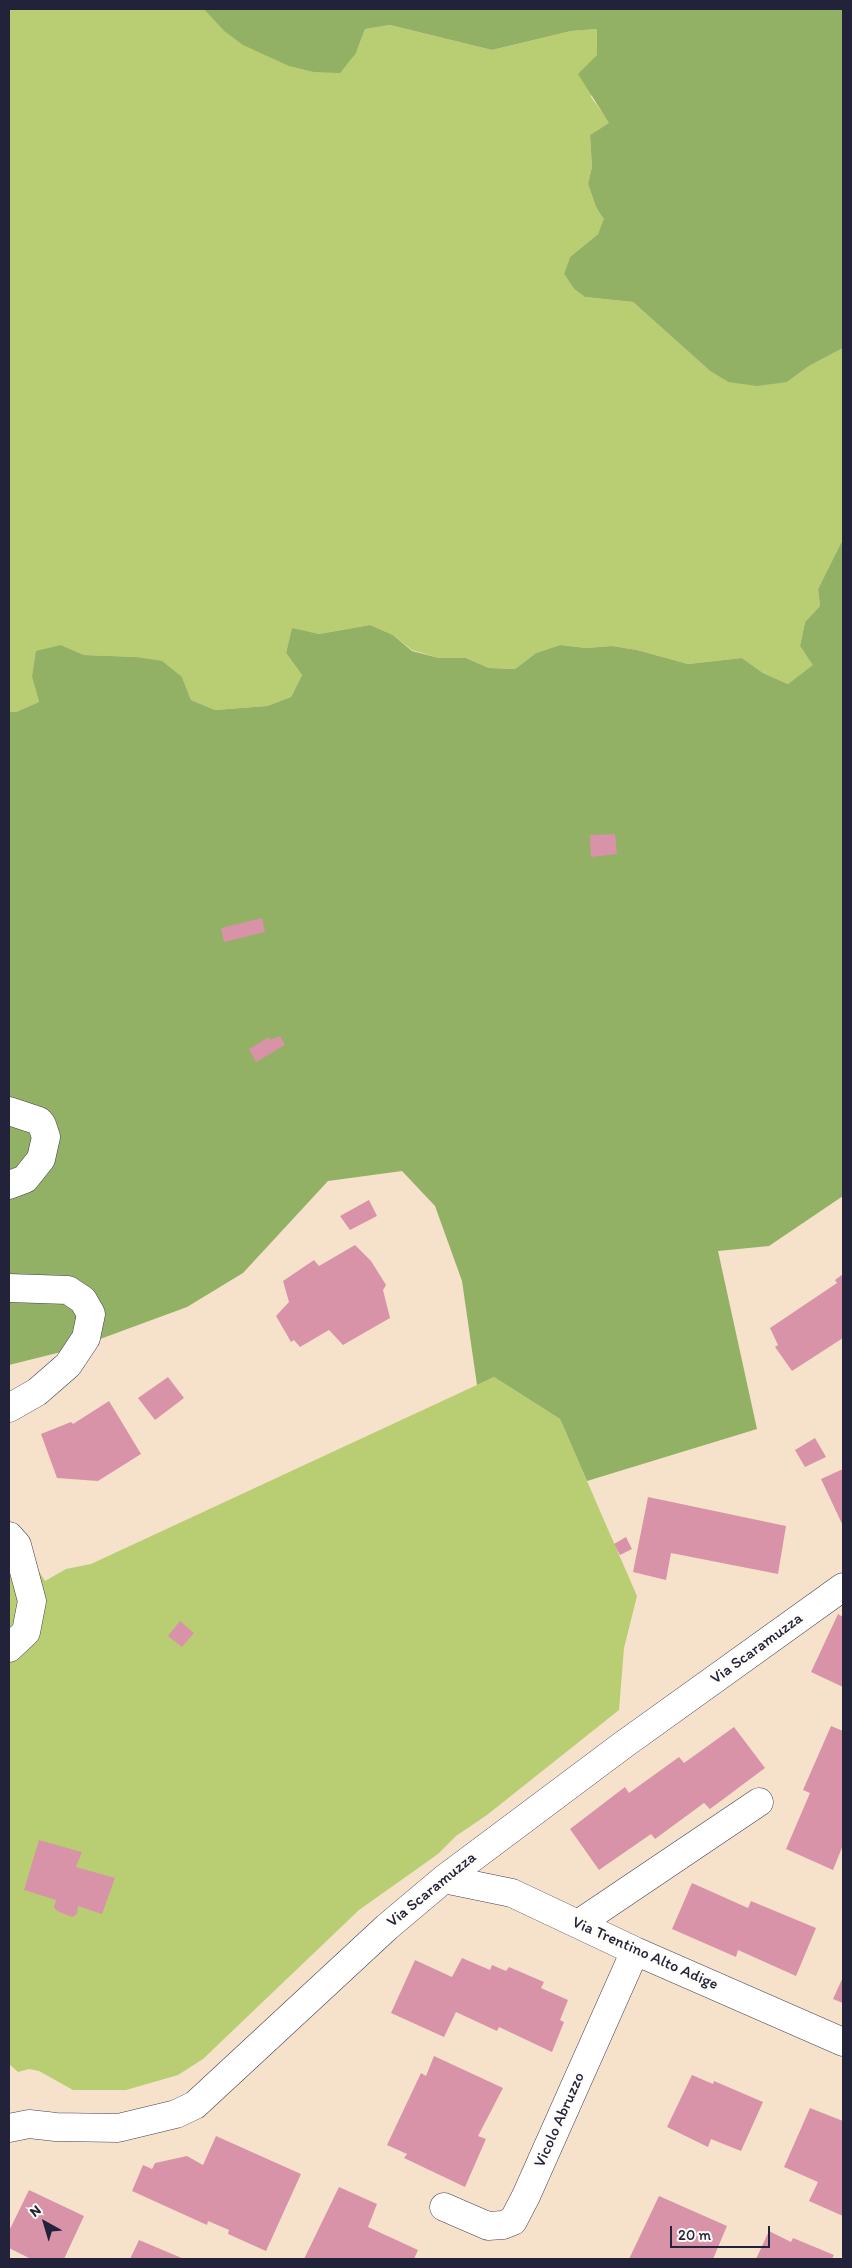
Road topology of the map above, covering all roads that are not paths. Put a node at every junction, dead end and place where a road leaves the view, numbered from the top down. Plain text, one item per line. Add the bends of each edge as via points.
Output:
1 (9, 1111) edge
2 (9, 1186) edge
3 (9, 1288) edge
4 (9, 1408) edge
5 (9, 1536) edge
6 (843, 1587) edge
7 (9, 1648) edge
8 (759, 1802) dead end
9 (444, 1879) junction
10 (578, 1924) junction
11 (635, 1951) junction
12 (843, 2042) edge
13 (10, 2126) edge
14 (444, 2207) dead end

1 - 2 street via 38,1121 46,1137 41,1159 25,1179
3 - 4 street via 68,1290 83,1300 92,1314 86,1338 68,1365 37,1392
5 - 7 street via 17,1545 32,1601 26,1632
6 - 9 street, Via Scaramuzza
8 - 10 street
9 - 10 street, Via Trentino Alto Adige via 512,1893
9 - 13 street, Via Scaramuzza via 387,1926 195,2105 176,2114 118,2128
10 - 11 street, Via Trentino Alto Adige
11 - 12 street, Via Trentino Alto Adige
11 - 14 street, Vicolo Abruzzo via 512,2221 488,2226

